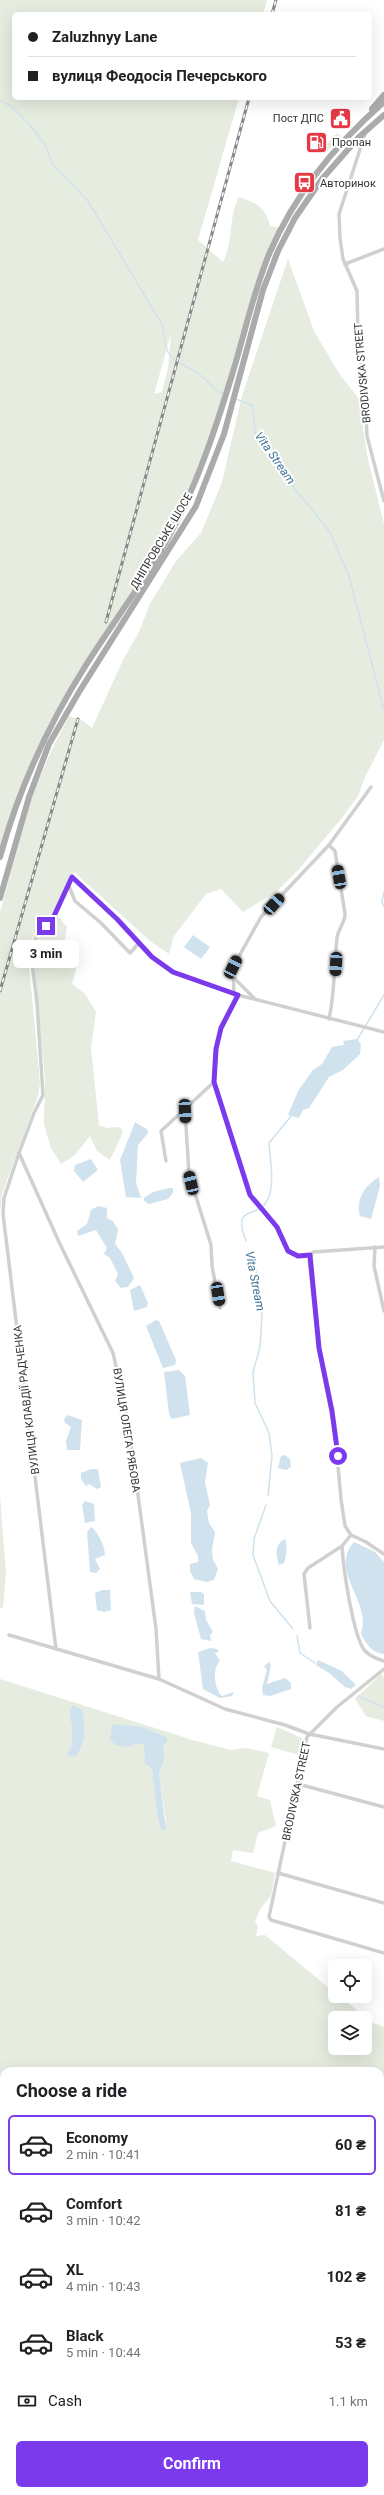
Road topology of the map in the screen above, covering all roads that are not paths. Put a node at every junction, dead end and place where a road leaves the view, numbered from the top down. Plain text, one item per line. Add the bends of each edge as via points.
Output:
1 (384, 94) edge
2 (384, 102) edge
3 (384, 115) edge
4 (358, 125) junction
5 (366, 131) junction
6 (384, 249) edge
7 (345, 264) junction
8 (384, 501) edge
9 (371, 787) dead end
10 (329, 845) junction
11 (0, 856) edge
12 (69, 886) junction
13 (0, 898) edge
14 (139, 943) junction
15 (235, 979) junction
16 (236, 994) junction
17 (255, 1000) junction
18 (329, 1019) junction
19 (384, 1032) edge
20 (214, 1082) junction
21 (185, 1111) junction
22 (20, 1153) junction
23 (166, 1161) dead end
24 (384, 1246) edge
25 (375, 1247) junction
26 (310, 1255) junction
27 (220, 1308) dead end
28 (384, 1311) edge
29 (351, 1535) junction
30 (342, 1546) junction
31 (384, 1554) edge
32 (310, 1628) dead end
33 (9, 1635) dead end
34 (56, 1649) junction
35 (384, 1661) edge
36 (384, 1669) edge
37 (159, 1679) junction
38 (309, 1734) junction
39 (384, 1749) edge
40 (298, 1784) junction
41 (384, 1807) edge
42 (278, 1873) junction
43 (384, 1903) edge
44 (384, 1953) edge

1 - 4 main road
2 - 4 main road, ДНІПРОВСЬКЕ ШОСЕ
3 - 5 main road, ДНІПРОВСЬКЕ ШОСЕ
4 - 11 main road, ДНІПРОВСЬКЕ ШОСЕ via 323,166 298,201 274,244 256,288 233,374 198,476 152,567 86,665 40,746 22,789
5 - 7 street, BRODIVSKA STREET via 339,214
5 - 13 main road, ДНІПРОВСЬКЕ ШОСЕ via 322,178 295,218 278,251 263,290 228,417 196,506 49,744 30,797
6 - 7 street
7 - 8 street, BRODIVSKA STREET via 357,292 358,337 367,436
9 - 10 street
10 - 15 street via 261,917 233,967
10 - 18 street via 334,851 345,914 345,921 337,936 336,974
12 - 14 street via 72,877
12 - 14 street via 76,901 130,953
12 - 22 street, ВУЛИЦЯ КЛАВДІЇ РАДЧЕНКА via 54,916 36,937 31,955 43,1095
14 - 16 street via 152,957 173,972
15 - 16 street
15 - 17 street
16 - 17 street
16 - 20 street via 221,1028 216,1049
17 - 18 street
18 - 19 street
20 - 21 street
20 - 26 street via 250,1195 277,1227 288,1251 298,1256
21 - 23 street via 161,1131
21 - 27 street via 189,1174 211,1245
22 - 34 street, ВУЛИЦЯ КЛАВДІЇ РАДЧЕНКА via 4,1198 3,1214
22 - 37 street, ВУЛИЦЯ ОЛЕГА РЯБОВА via 59,1242 114,1353 134,1465 156,1629
24 - 25 street
25 - 26 street via 313,1252
25 - 28 street via 374,1266
26 - 29 street via 319,1348 335,1433 345,1526
29 - 30 street
29 - 31 street
30 - 32 street via 308,1568 304,1574
30 - 35 street via 360,1644 370,1654
33 - 34 street
34 - 37 street
36 - 38 street, BRODIVSKA STREET via 337,1707
37 - 38 street via 225,1709
38 - 39 street
38 - 40 street, BRODIVSKA STREET
40 - 41 street
40 - 42 street, BRODIVSKA STREET
42 - 43 street
42 - 44 street, BRODIVSKA STREET via 269,1919

